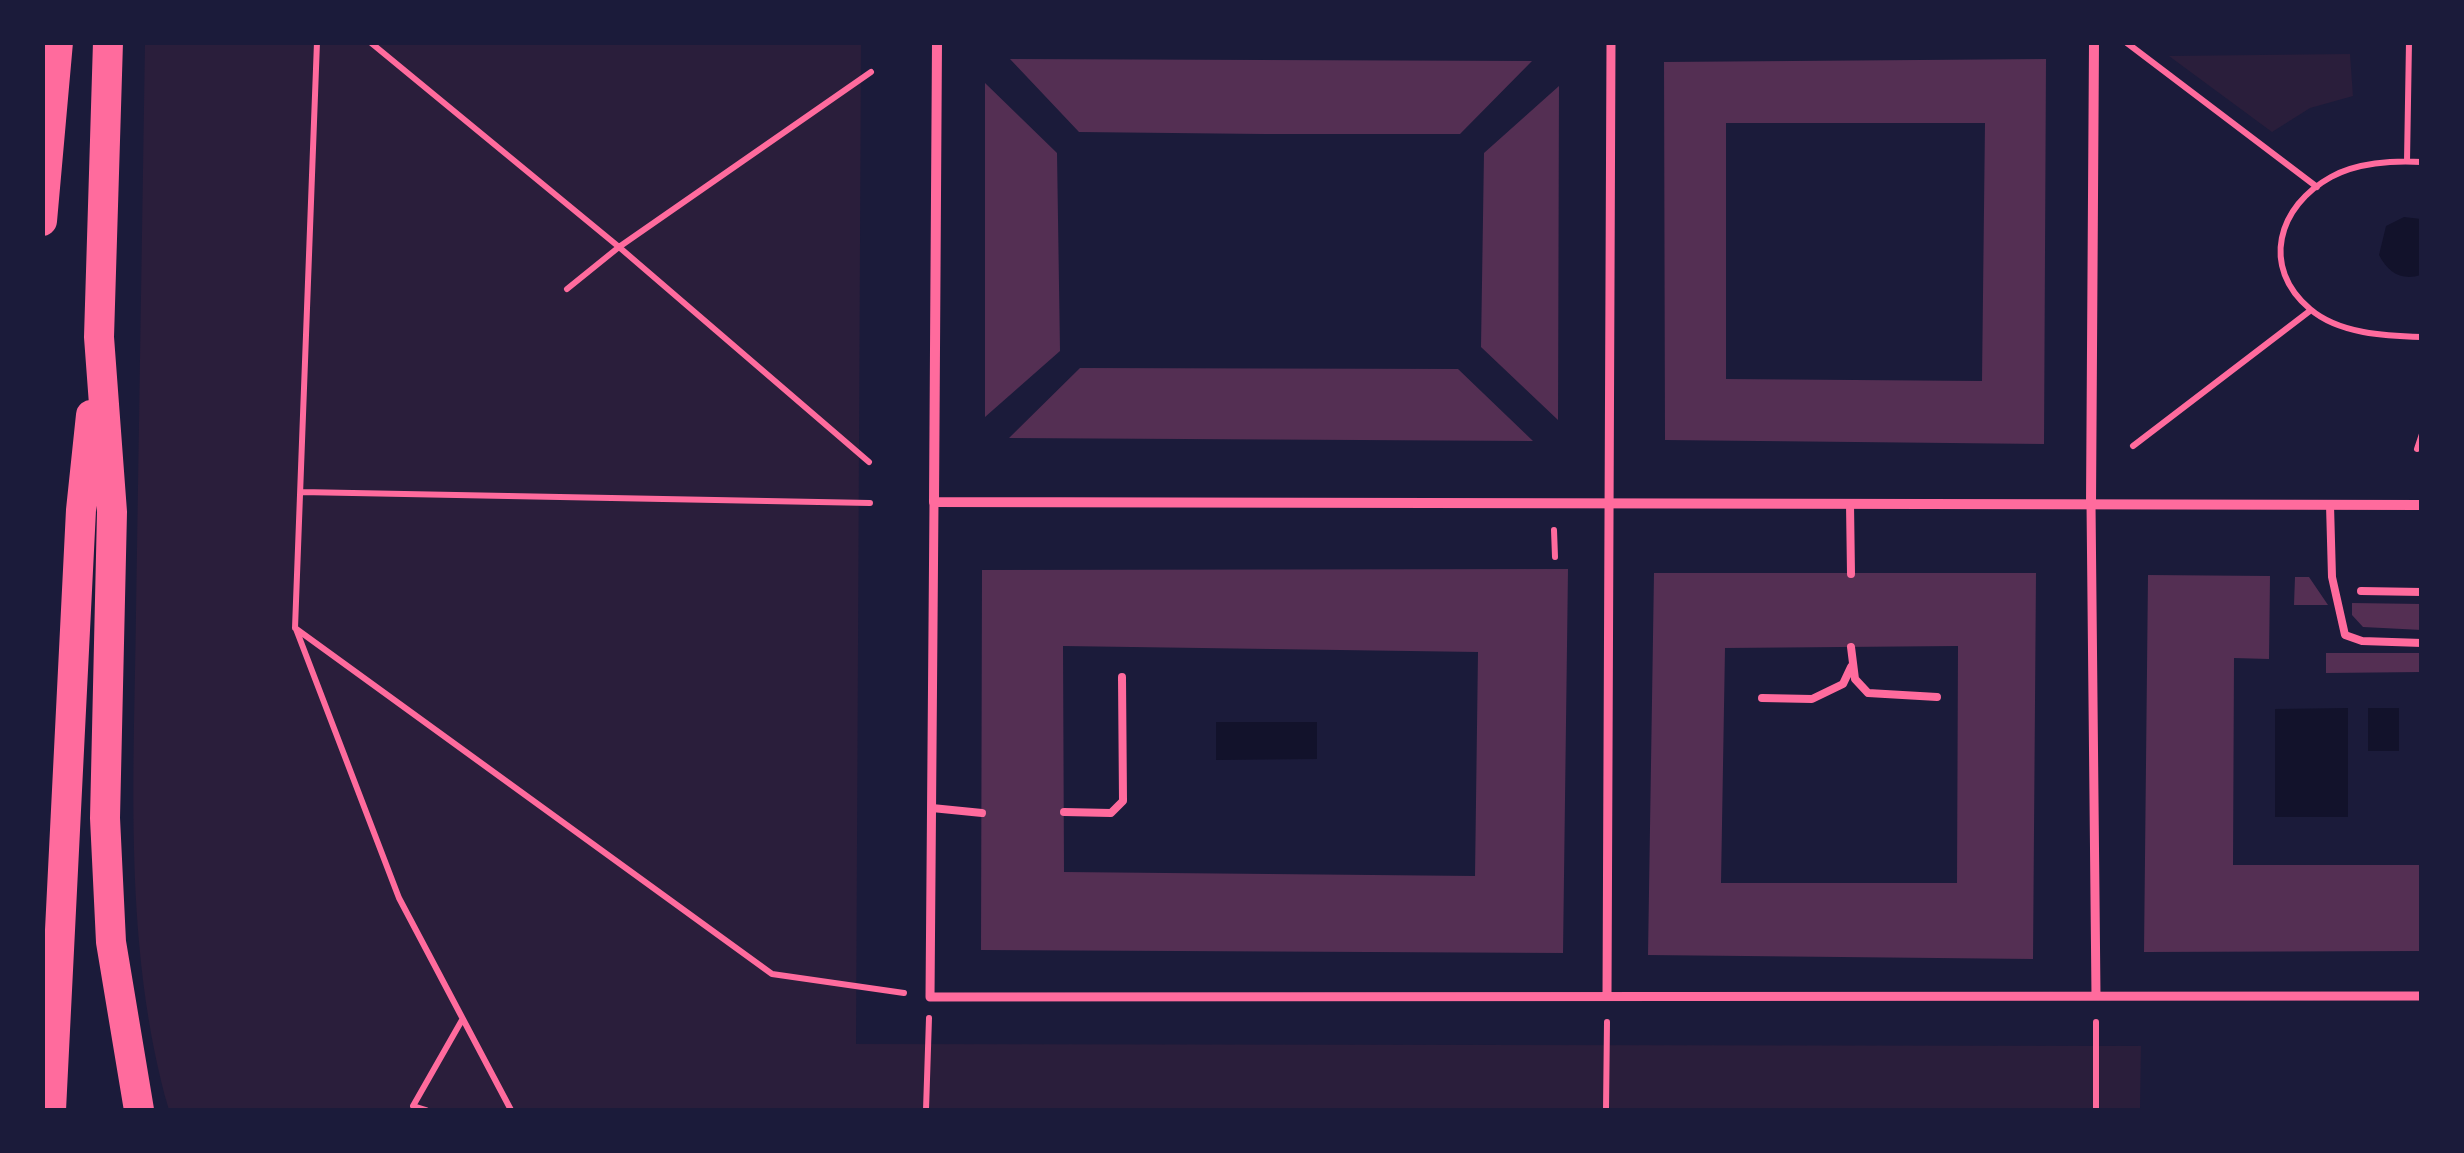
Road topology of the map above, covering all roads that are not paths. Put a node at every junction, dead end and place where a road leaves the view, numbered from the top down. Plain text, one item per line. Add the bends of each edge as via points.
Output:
1 (58, 42) edge
2 (108, 42) edge
3 (938, 42) edge
4 (1611, 42) edge
5 (2094, 42) edge
6 (42, 221) edge
7 (99, 337) junction
8 (934, 502) junction
9 (2091, 503) junction
10 (1850, 504) junction
11 (1609, 505) junction
12 (2330, 505) junction
13 (2422, 505) edge
14 (1852, 574) dead end
15 (2362, 590) dead end
16 (2422, 592) edge
17 (2422, 642) edge
18 (1851, 647) dead end
19 (1851, 667) junction
20 (1122, 677) dead end
21 (1938, 697) dead end
22 (1762, 698) dead end
23 (932, 808) junction
24 (1064, 812) dead end
25 (982, 813) dead end
26 (1607, 995) junction
27 (2096, 996) junction
28 (2422, 996) edge
29 (51, 1110) edge
30 (139, 1110) edge

1 - 6 highway
2 - 7 highway
3 - 8 street
4 - 11 street
5 - 9 street
7 - 29 highway via 81,510
7 - 30 highway via 112,512 105,818 110,924
8 - 11 street
8 - 23 street
9 - 10 street
9 - 12 street
9 - 27 street
10 - 11 street
10 - 14 lane
11 - 26 street
12 - 13 street
12 - 17 lane via 2332,578 2345,635 2362,642
15 - 16 lane
18 - 19 lane
19 - 21 lane via 1868,693
19 - 22 lane via 1844,684 1812,699
20 - 24 lane via 1124,801 1111,813
23 - 25 lane
23 - 26 street via 930,996
26 - 27 street
27 - 28 street

